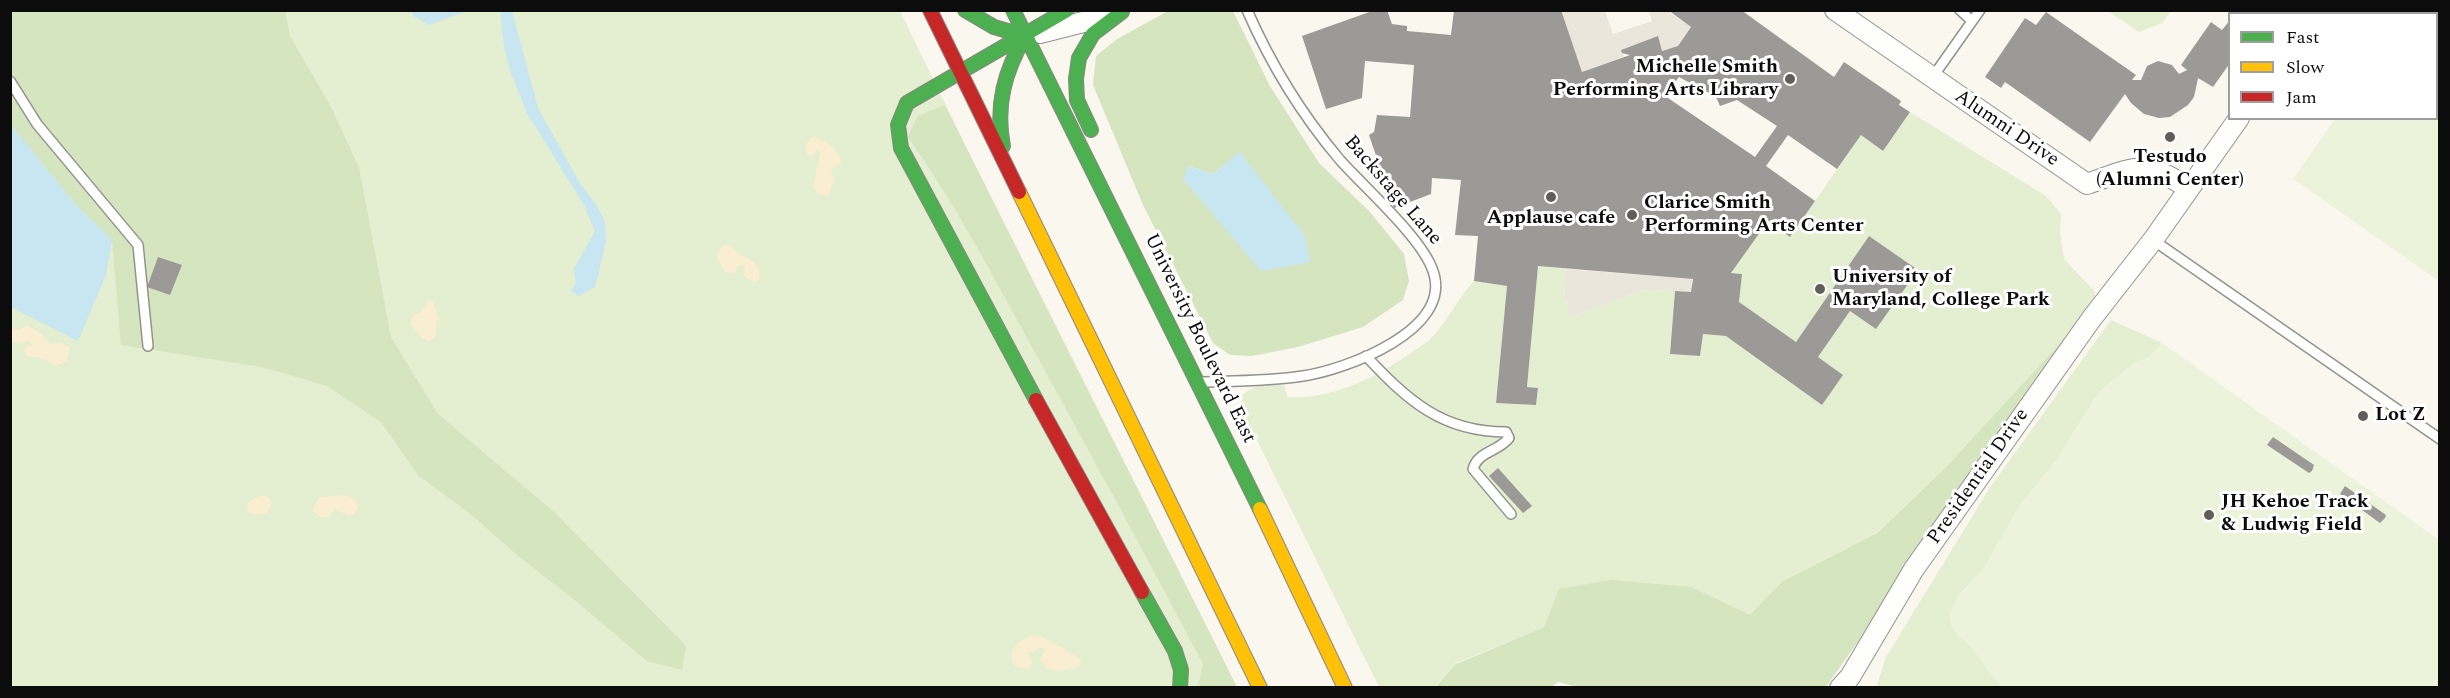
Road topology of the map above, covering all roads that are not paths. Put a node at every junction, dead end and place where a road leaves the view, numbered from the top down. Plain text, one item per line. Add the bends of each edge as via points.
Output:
1 (930, 10) edge
2 (964, 10) edge
3 (1013, 10) edge
4 (1067, 10) edge
5 (1247, 10) edge
6 (1835, 10) edge
7 (1960, 10) edge
8 (1980, 10) edge
9 (1124, 11) edge
10 (1972, 21) junction
11 (1025, 36) junction
12 (960, 71) junction
13 (1932, 78) junction
14 (10, 81) edge
15 (2238, 120) edge
16 (1097, 142) dead end
17 (2189, 189) junction
18 (1019, 192) junction
19 (1137, 226) dead end
20 (2153, 240) junction
21 (1142, 267) junction
22 (148, 346) dead end
23 (1366, 356) junction
24 (1198, 382) junction
25 (2439, 439) edge
26 (1511, 514) dead end
27 (1842, 686) edge
28 (1180, 687) edge
29 (1260, 687) edge
30 (1345, 687) edge

1 - 12 main road
2 - 11 main road via 994,27
3 - 11 main road, University Boulevard East
4 - 11 main road
5 - 23 lane, Backstage Lane via 1276,70 1308,119 1422,250 1434,273 1435,292 1418,324
6 - 13 street, Alumni Drive
7 - 10 lane
8 - 10 lane
9 - 11 street
9 - 16 main road via 1093,34 1078,65 1077,100
10 - 13 lane
11 - 12 main road
11 - 18 main road via 1012,60 1000,99 999,118 1002,144
11 - 21 main road, University Boulevard East
12 - 18 main road
12 - 28 main road via 907,103 898,118 901,148 1175,651 1182,670
13 - 17 street, Alumni Drive via 2087,184 2143,167 2161,172
14 - 22 lane via 36,124 138,245
15 - 17 street, Presidential Drive
17 - 20 street, Presidential Drive
18 - 29 main road
19 - 21 main road
20 - 25 lane
20 - 27 street, Presidential Drive via 2086,327 1914,569
21 - 24 main road, University Boulevard East
23 - 24 lane, Backstage Lane via 1303,376
23 - 26 lane via 1412,401 1445,421 1480,432 1506,432 1509,438 1502,447 1483,455 1473,469
24 - 30 main road, University Boulevard East

